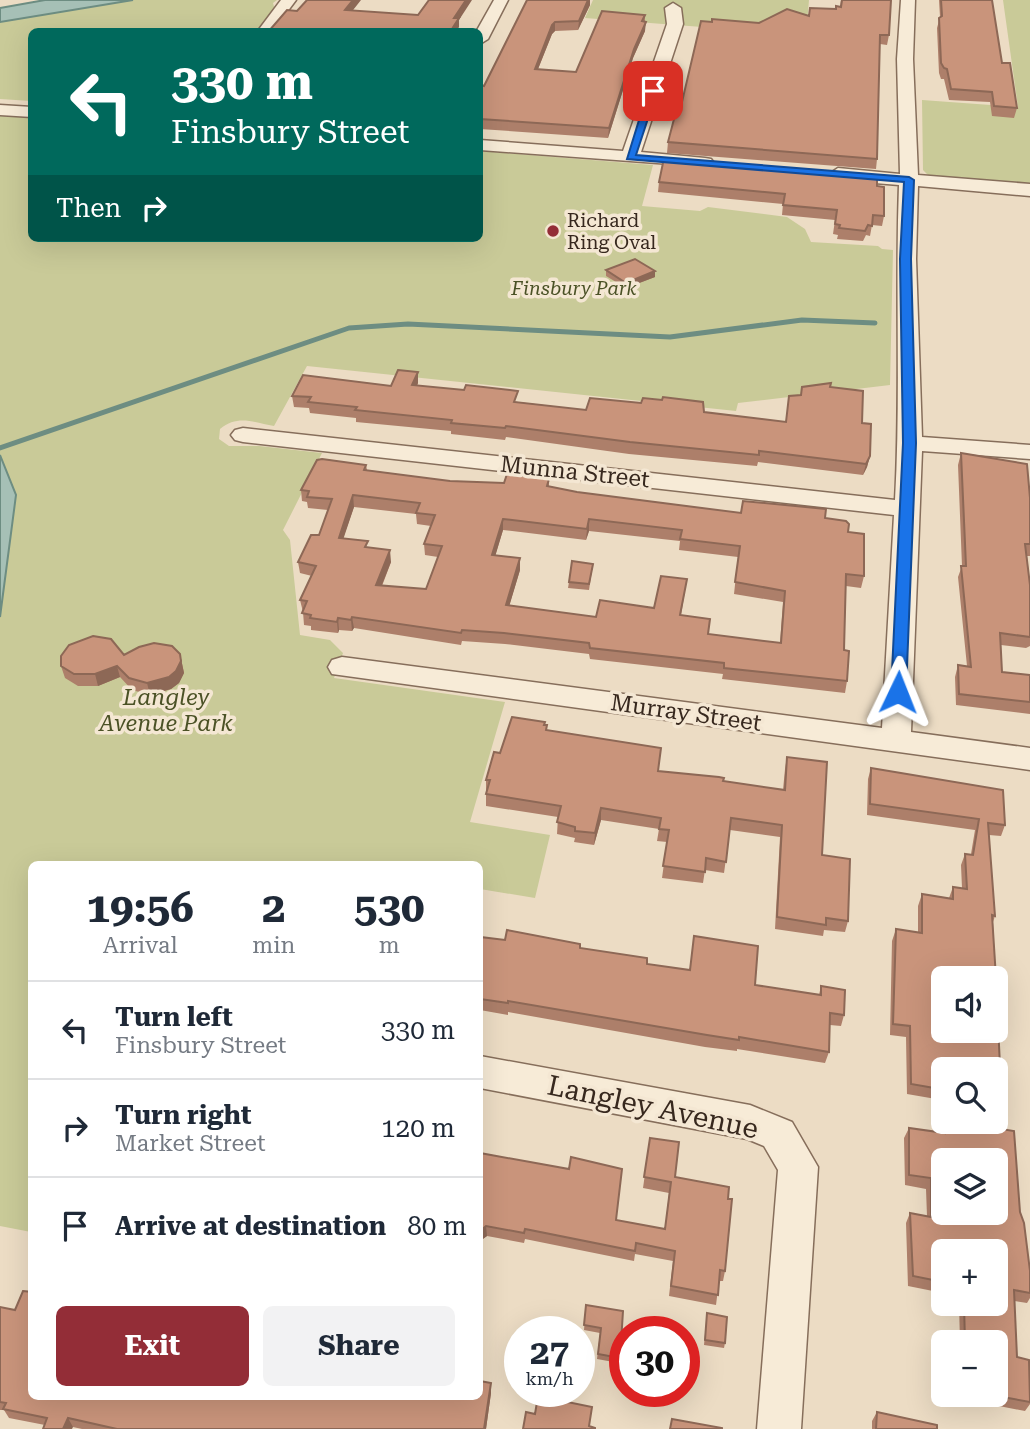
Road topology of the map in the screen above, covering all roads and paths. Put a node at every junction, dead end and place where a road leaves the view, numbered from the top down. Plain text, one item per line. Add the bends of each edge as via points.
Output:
1 (501, 0) edge
2 (908, 0) edge
3 (289, 1) edge
4 (673, 8) dead end
5 (267, 28) edge
6 (483, 33) edge
7 (0, 110) edge
8 (28, 112) edge
9 (483, 145) edge
10 (630, 157) junction
11 (722, 165) edge
12 (825, 173) edge
13 (909, 180) junction
14 (1030, 190) edge
15 (243, 435) dead end
16 (910, 443) junction
17 (1030, 452) edge
18 (906, 509) junction
19 (342, 667) dead end
20 (896, 741) junction
21 (1030, 759) edge
22 (483, 1073) edge
23 (779, 1429) edge

1 - 6 street
2 - 13 street
3 - 5 street
4 - 10 street via 675,24
7 - 8 street
9 - 10 street
10 - 11 street
12 - 13 street
13 - 14 street
13 - 16 street via 905,259
15 - 18 street, Munna Street
16 - 17 street
16 - 18 street
18 - 20 street
19 - 20 street, Murray Street
20 - 21 street, Murray Street
22 - 23 street, Langley Avenue via 750,1122 778,1134 798,1167

